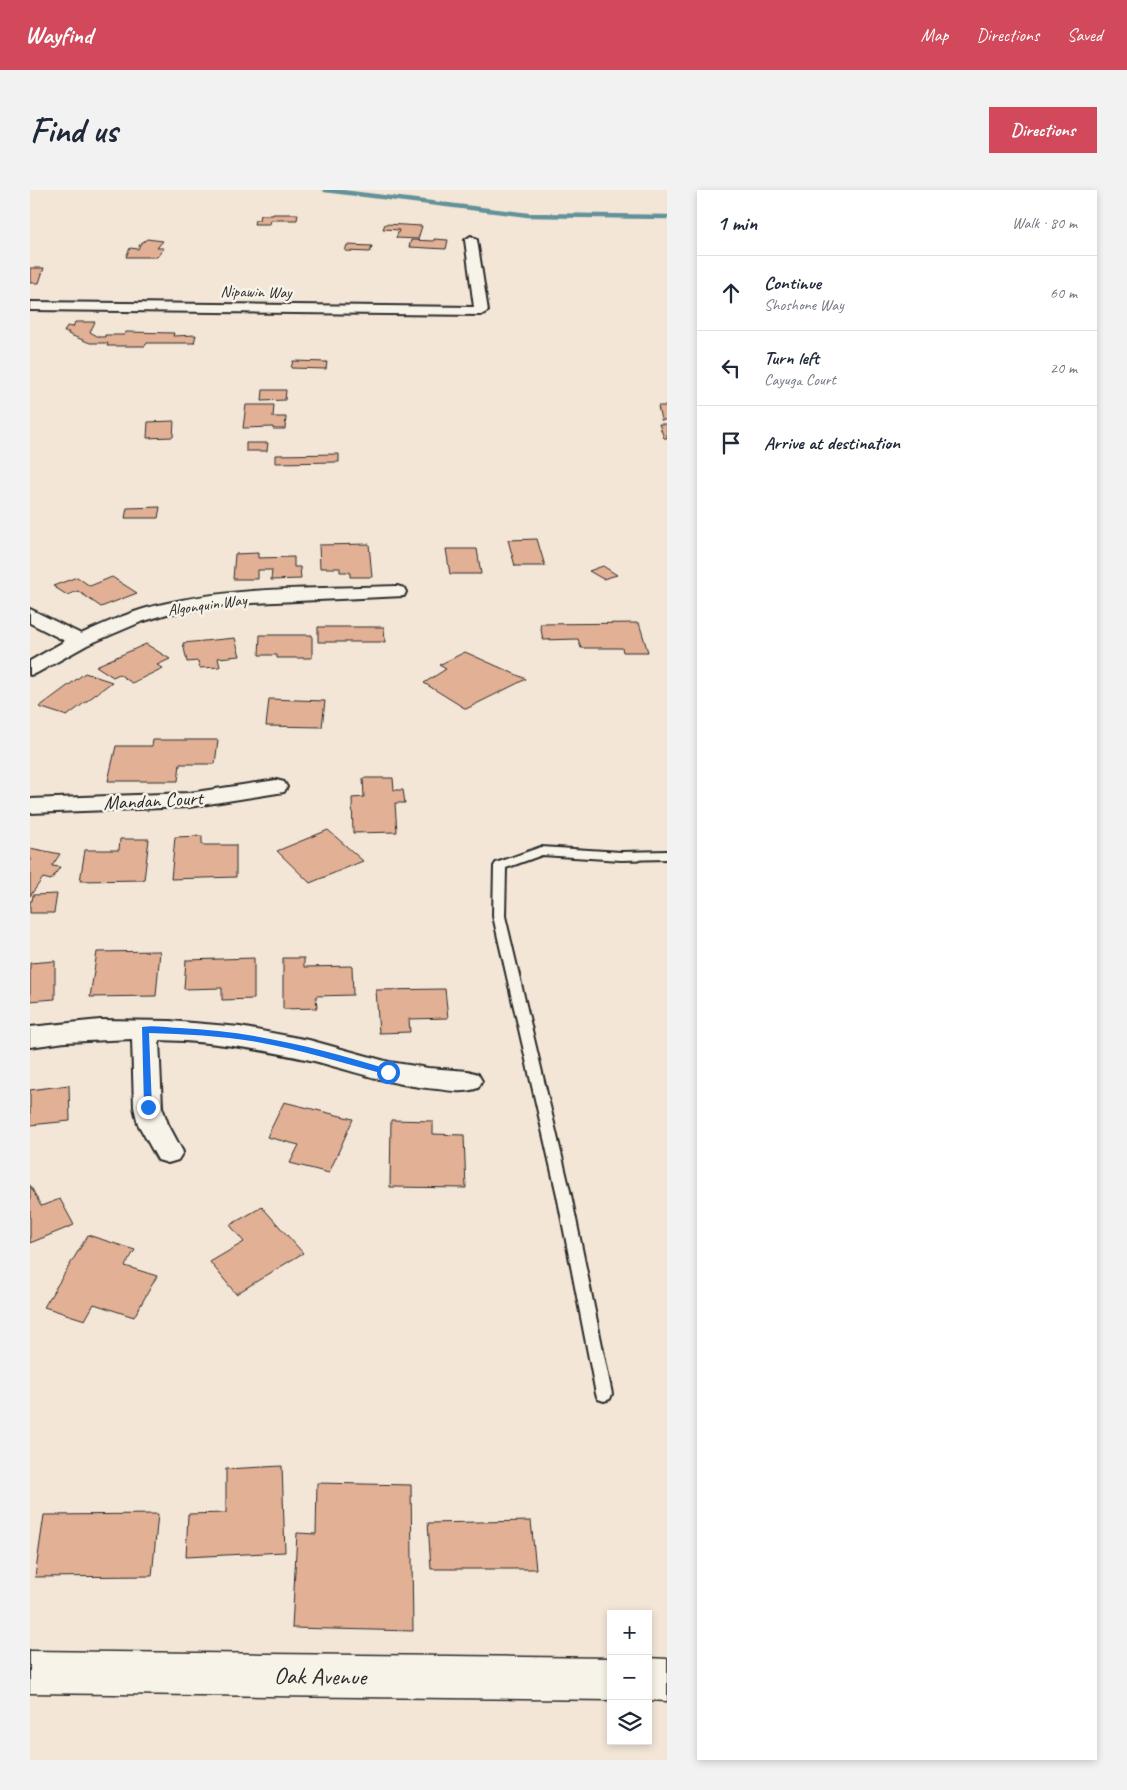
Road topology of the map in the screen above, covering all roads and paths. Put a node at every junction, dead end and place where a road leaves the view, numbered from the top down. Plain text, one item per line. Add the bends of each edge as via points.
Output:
1 (470, 240) dead end
2 (30, 306) edge
3 (396, 592) dead end
4 (30, 615) edge
5 (80, 641) junction
6 (30, 668) edge
7 (276, 787) dead end
8 (30, 806) edge
9 (667, 855) edge
10 (145, 1030) junction
11 (30, 1037) edge
12 (468, 1081) dead end
13 (168, 1152) dead end
14 (604, 1394) dead end
15 (30, 1672) edge
16 (607, 1679) edge
17 (652, 1679) edge
18 (667, 1680) edge

1 - 2 street, Nipawin Way via 481,310
3 - 5 street, Algonquin Way via 198,602 149,613
4 - 5 street
5 - 6 street, Algonquin Way
7 - 8 street, Mandan Court via 189,800
9 - 14 lane via 541,852 500,866 499,916 564,1195
10 - 11 street
10 - 12 street via 256,1039 388,1072 436,1080
10 - 13 street via 148,1107
15 - 16 main road, Oak Avenue
17 - 18 main road

